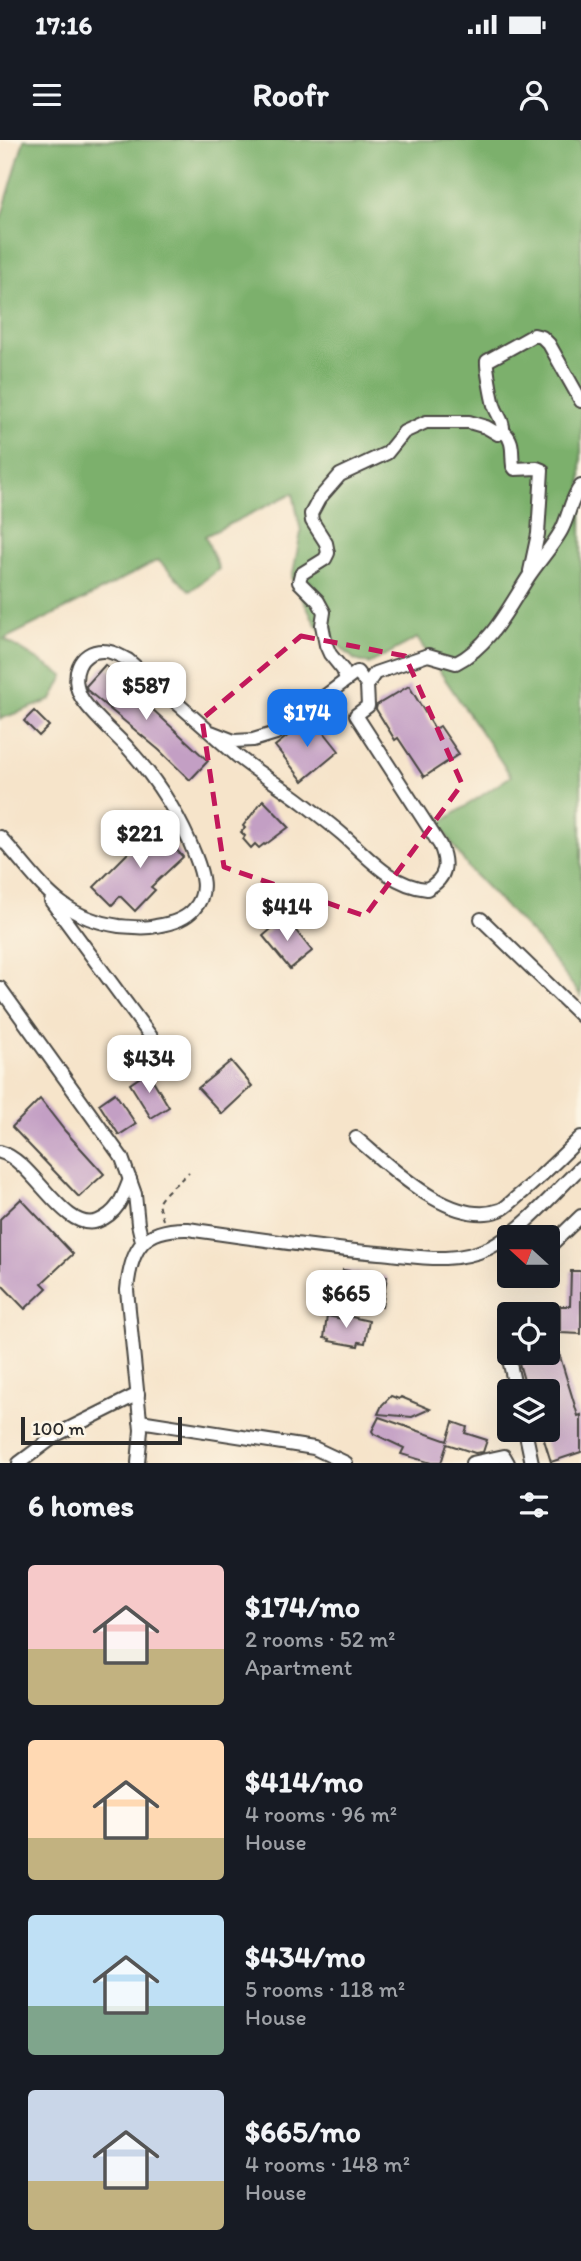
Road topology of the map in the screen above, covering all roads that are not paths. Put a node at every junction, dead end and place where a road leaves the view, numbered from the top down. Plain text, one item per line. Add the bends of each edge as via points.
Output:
1 (581, 401) edge
2 (503, 431) junction
3 (581, 486) edge
4 (529, 576) junction
5 (346, 679) junction
6 (367, 685) junction
7 (211, 732) junction
8 (0, 837) edge
9 (35, 878) junction
10 (481, 919) dead end
11 (0, 988) edge
12 (581, 1016) edge
13 (166, 1057) dead end
14 (356, 1138) dead end
15 (581, 1138) edge
16 (0, 1152) edge
17 (581, 1167) edge
18 (130, 1179) junction
19 (581, 1216) edge
20 (560, 1236) edge
21 (142, 1241) junction
22 (138, 1394) junction
23 (140, 1421) junction
24 (528, 1442) edge
25 (19, 1463) edge
26 (138, 1463) edge
27 (346, 1463) edge
28 (472, 1463) edge
29 (508, 1463) edge
30 (532, 1463) edge

1 - 2 street via 549,344 534,335 487,361
2 - 4 street via 513,447 513,466 542,470 538,534
2 - 5 street via 498,434 470,422 426,422 404,432 387,453 340,475 319,499 312,519 328,553 301,574 299,582 324,611 326,645
3 - 4 street via 562,529
4 - 6 street via 502,620 472,655 456,663 428,655 375,673
5 - 6 street via 357,672
5 - 7 street via 276,733 234,741
6 - 7 street via 368,706 356,715 446,858 442,878 427,889 390,875
7 - 9 street via 128,660 101,650 86,657 76,671 80,696 147,770 174,808 198,862 202,896 196,908 179,920 136,928 73,912
8 - 9 street
9 - 13 street
10 - 12 street
11 - 18 street via 122,1158
14 - 15 street via 413,1186 453,1207 482,1214 502,1209
16 - 18 street via 23,1167 81,1222 92,1223 114,1212
17 - 21 street via 504,1238 489,1248 446,1259 171,1228
18 - 21 street
19 - 20 street
21 - 22 street via 134,1254 127,1290
22 - 23 street
22 - 25 street via 58,1434
23 - 26 street
23 - 27 street via 314,1448
24 - 30 street
28 - 29 street via 504,1457

